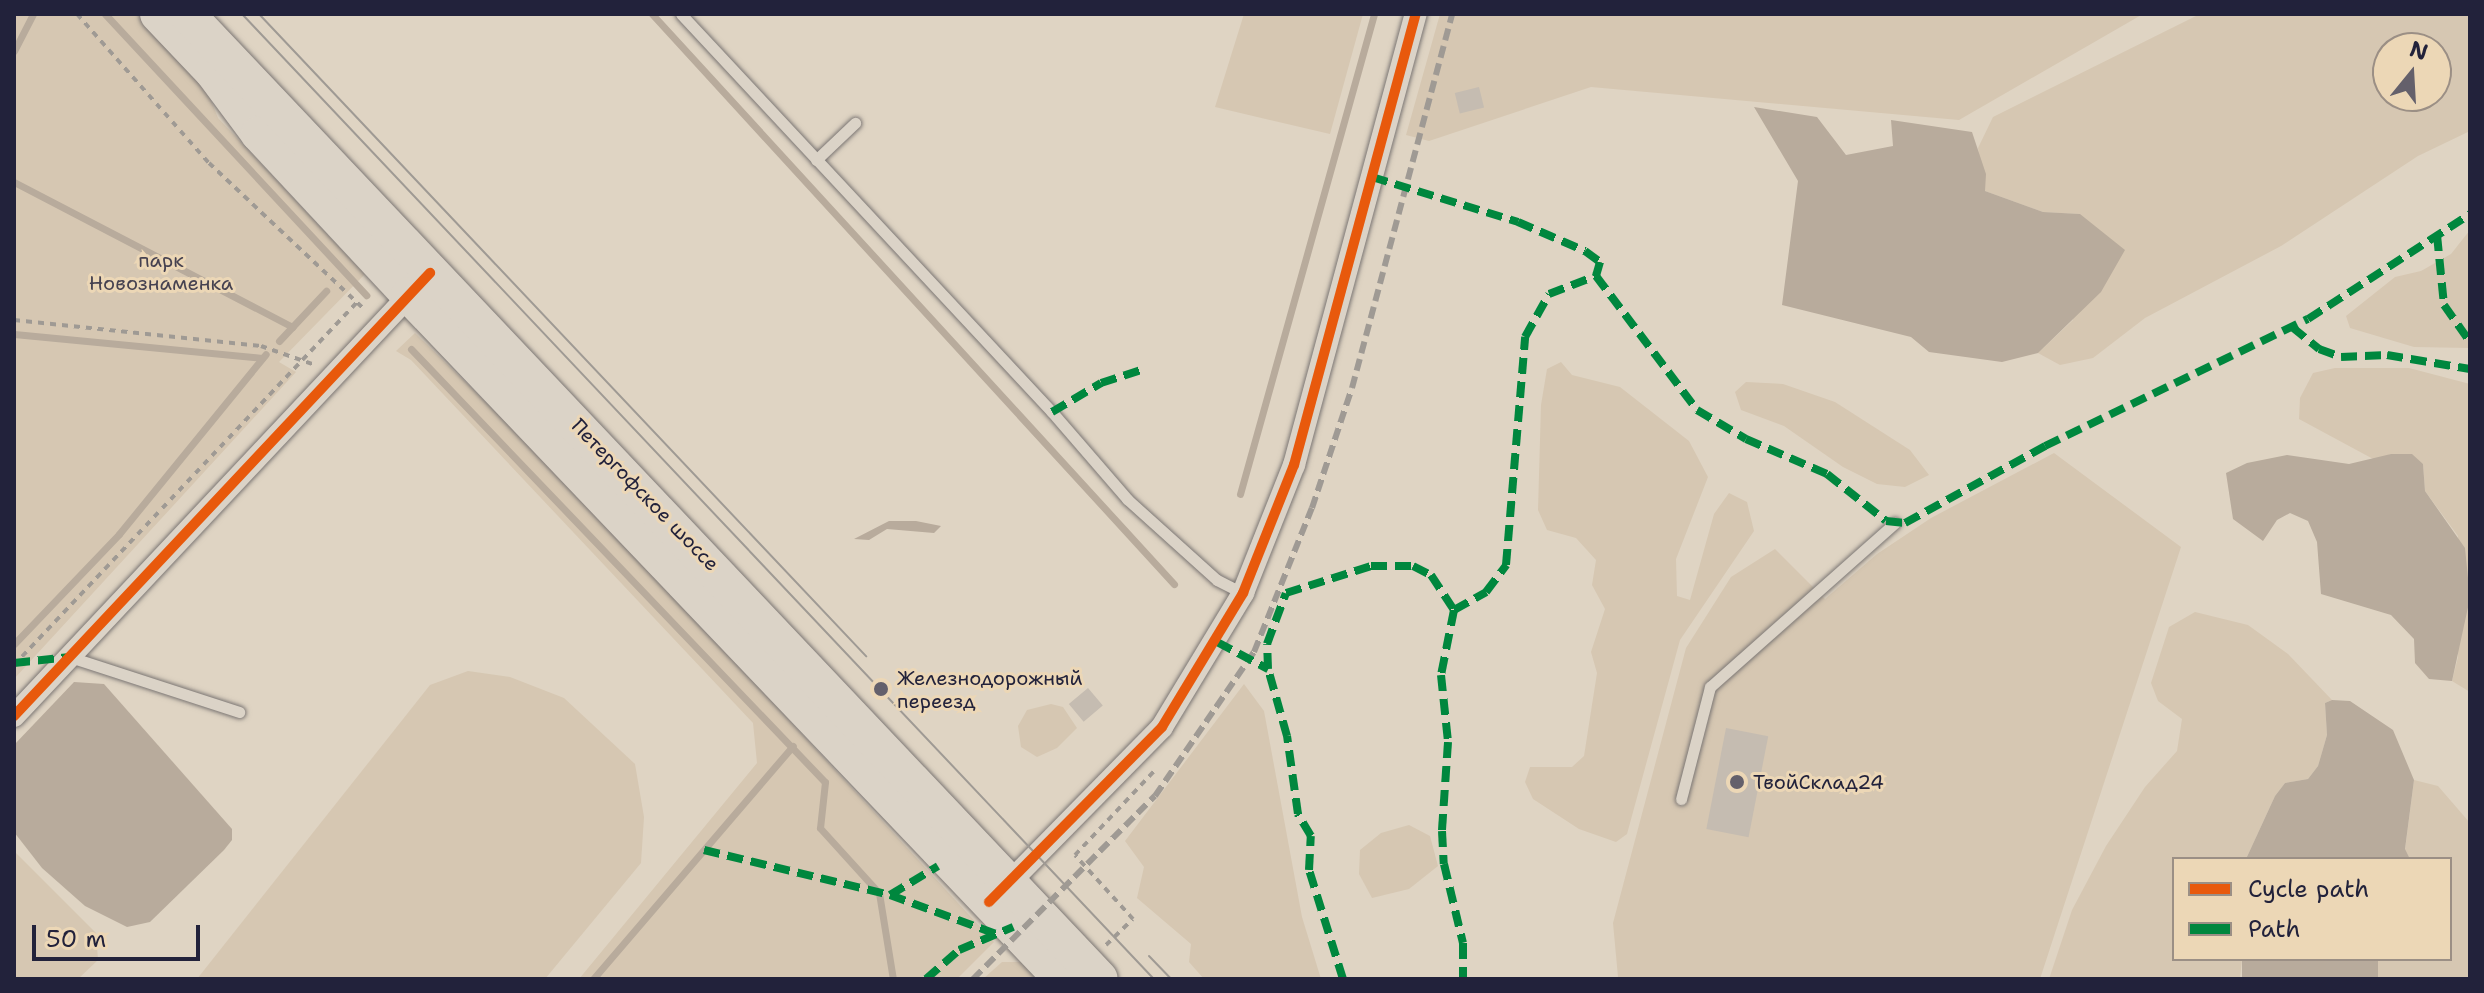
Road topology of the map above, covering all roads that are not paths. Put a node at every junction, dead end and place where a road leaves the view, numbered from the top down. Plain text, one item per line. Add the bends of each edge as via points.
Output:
1 (158, 14) edge
2 (187, 14) edge
3 (681, 14) edge
4 (1416, 14) edge
5 (855, 123) dead end
6 (816, 160) junction
7 (420, 284) junction
8 (1895, 523) dead end
9 (1243, 593) junction
10 (70, 657) junction
11 (239, 712) dead end
12 (14, 716) edge
13 (1681, 799) dead end
14 (1000, 892) junction
15 (1103, 962) edge
16 (1062, 979) edge

1 - 7 main road, Петергофское шоссе via 213,72 259,134
2 - 7 main road, Петергофское шоссе
3 - 6 lane
4 - 9 street via 1294,465
5 - 6 lane
6 - 9 lane via 1127,499 1217,580
7 - 10 street
7 - 14 main road, Петергофское шоссе
8 - 13 lane via 1814,589 1710,687
9 - 14 street via 1162,727
10 - 11 lane
10 - 12 street
14 - 15 main road, Петергофское шоссе
14 - 16 main road, Петергофское шоссе

